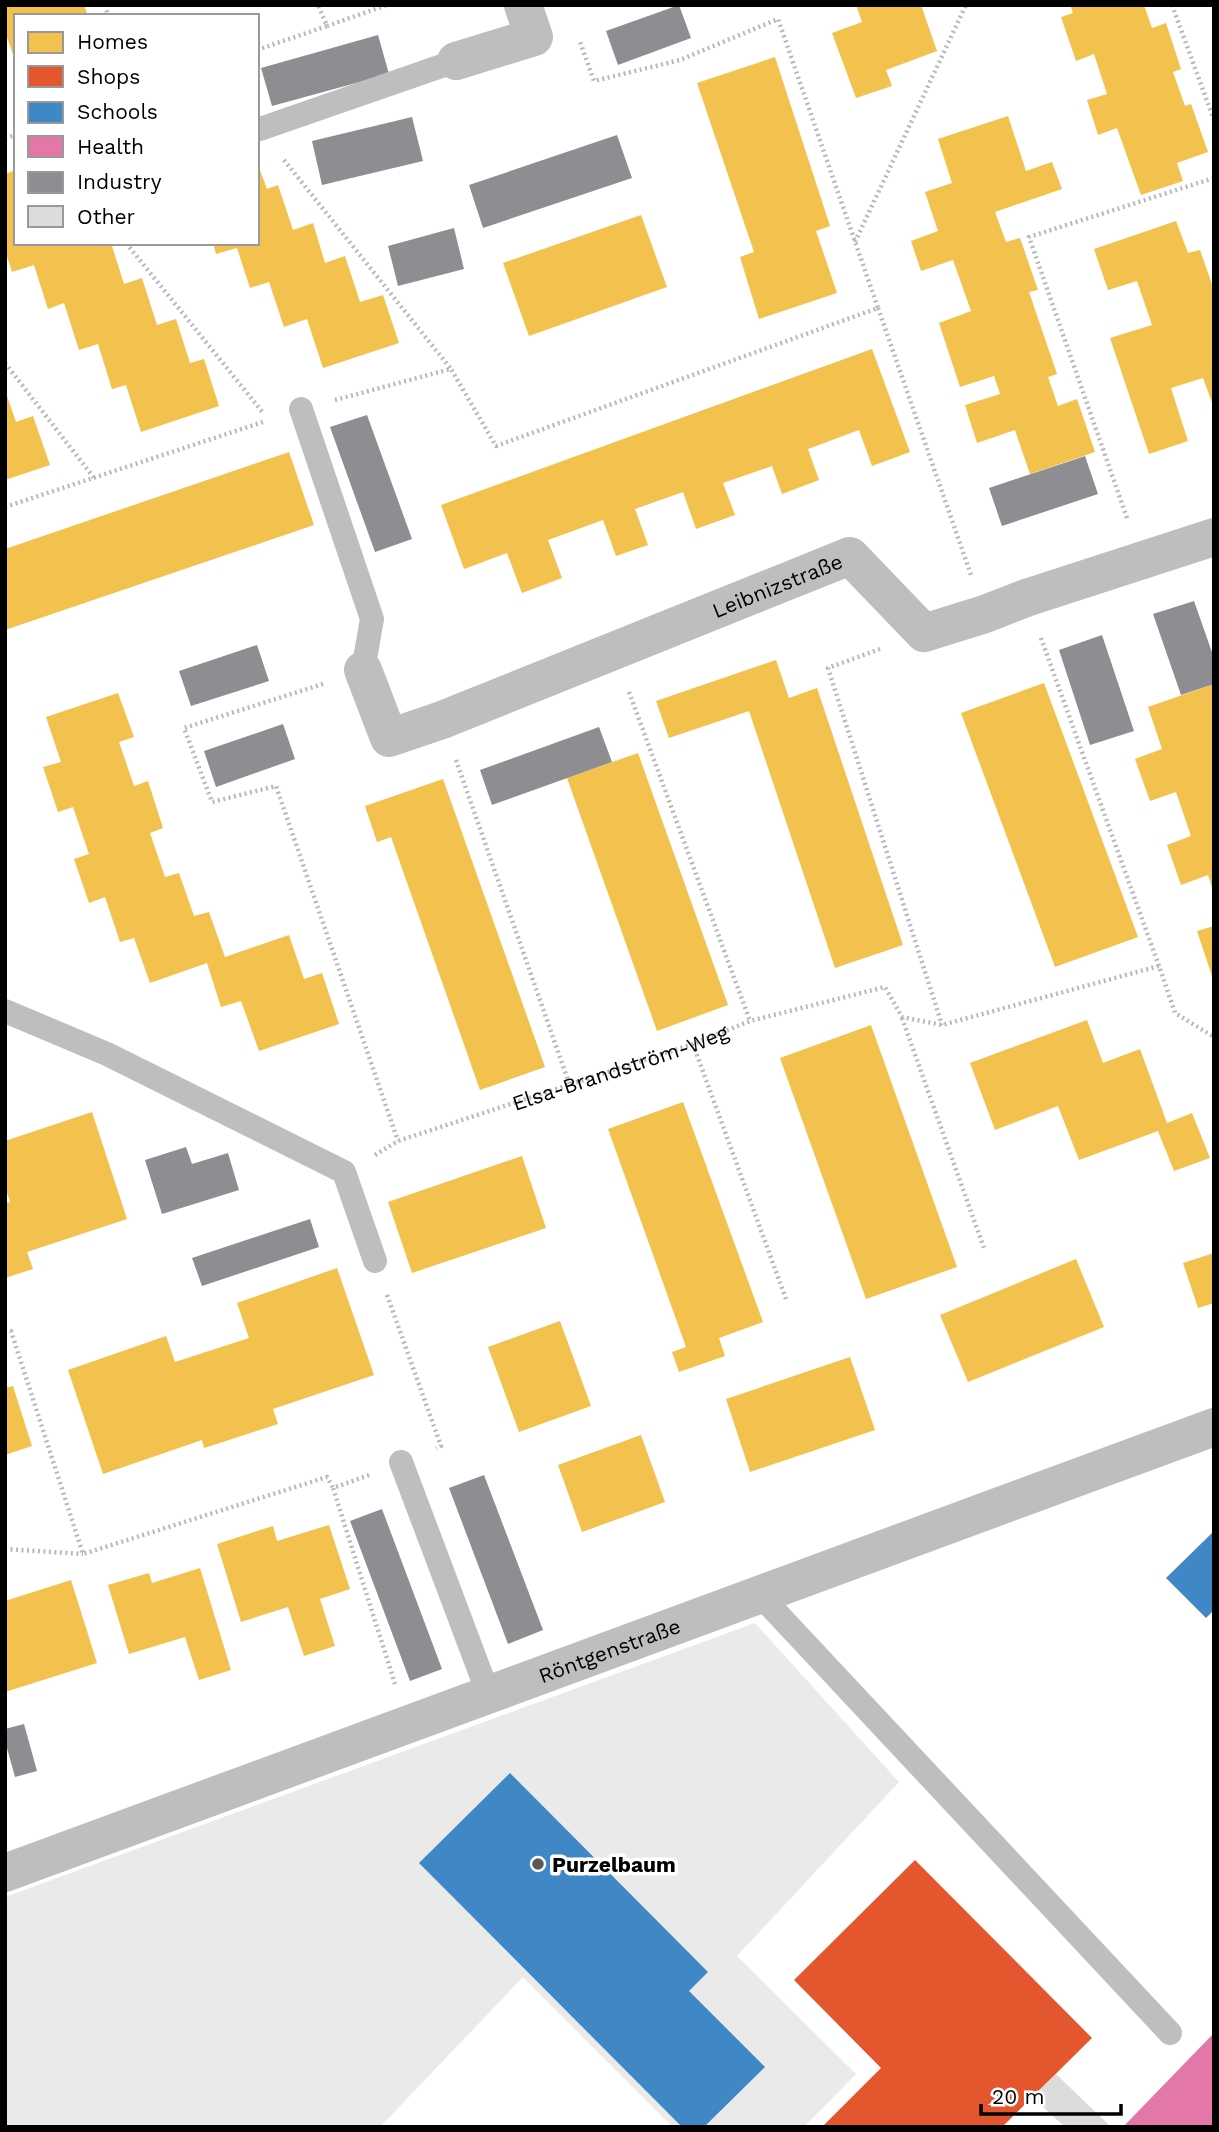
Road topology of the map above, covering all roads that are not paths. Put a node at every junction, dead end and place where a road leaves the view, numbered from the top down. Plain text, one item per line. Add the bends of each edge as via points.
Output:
1 (523, 5) edge
2 (456, 61) joint
3 (260, 129) road end
4 (301, 409) road end
5 (1214, 537) edge
6 (363, 670) joint
7 (5, 1011) edge
8 (375, 1261) dead end
9 (1214, 1427) edge
10 (401, 1462) dead end
11 (758, 1594) junction
12 (488, 1693) junction
13 (5, 1873) edge
14 (1170, 2033) dead end

1 - 2 street via 534,37
2 - 3 lane
4 - 6 lane via 372,619
5 - 6 street, Leibnizstraße via 924,633 850,556 389,738
7 - 8 lane via 107,1054 344,1172
9 - 11 street, Röntgenstraße
10 - 12 lane
11 - 12 street, Röntgenstraße
11 - 14 lane
12 - 13 street, Röntgenstraße

